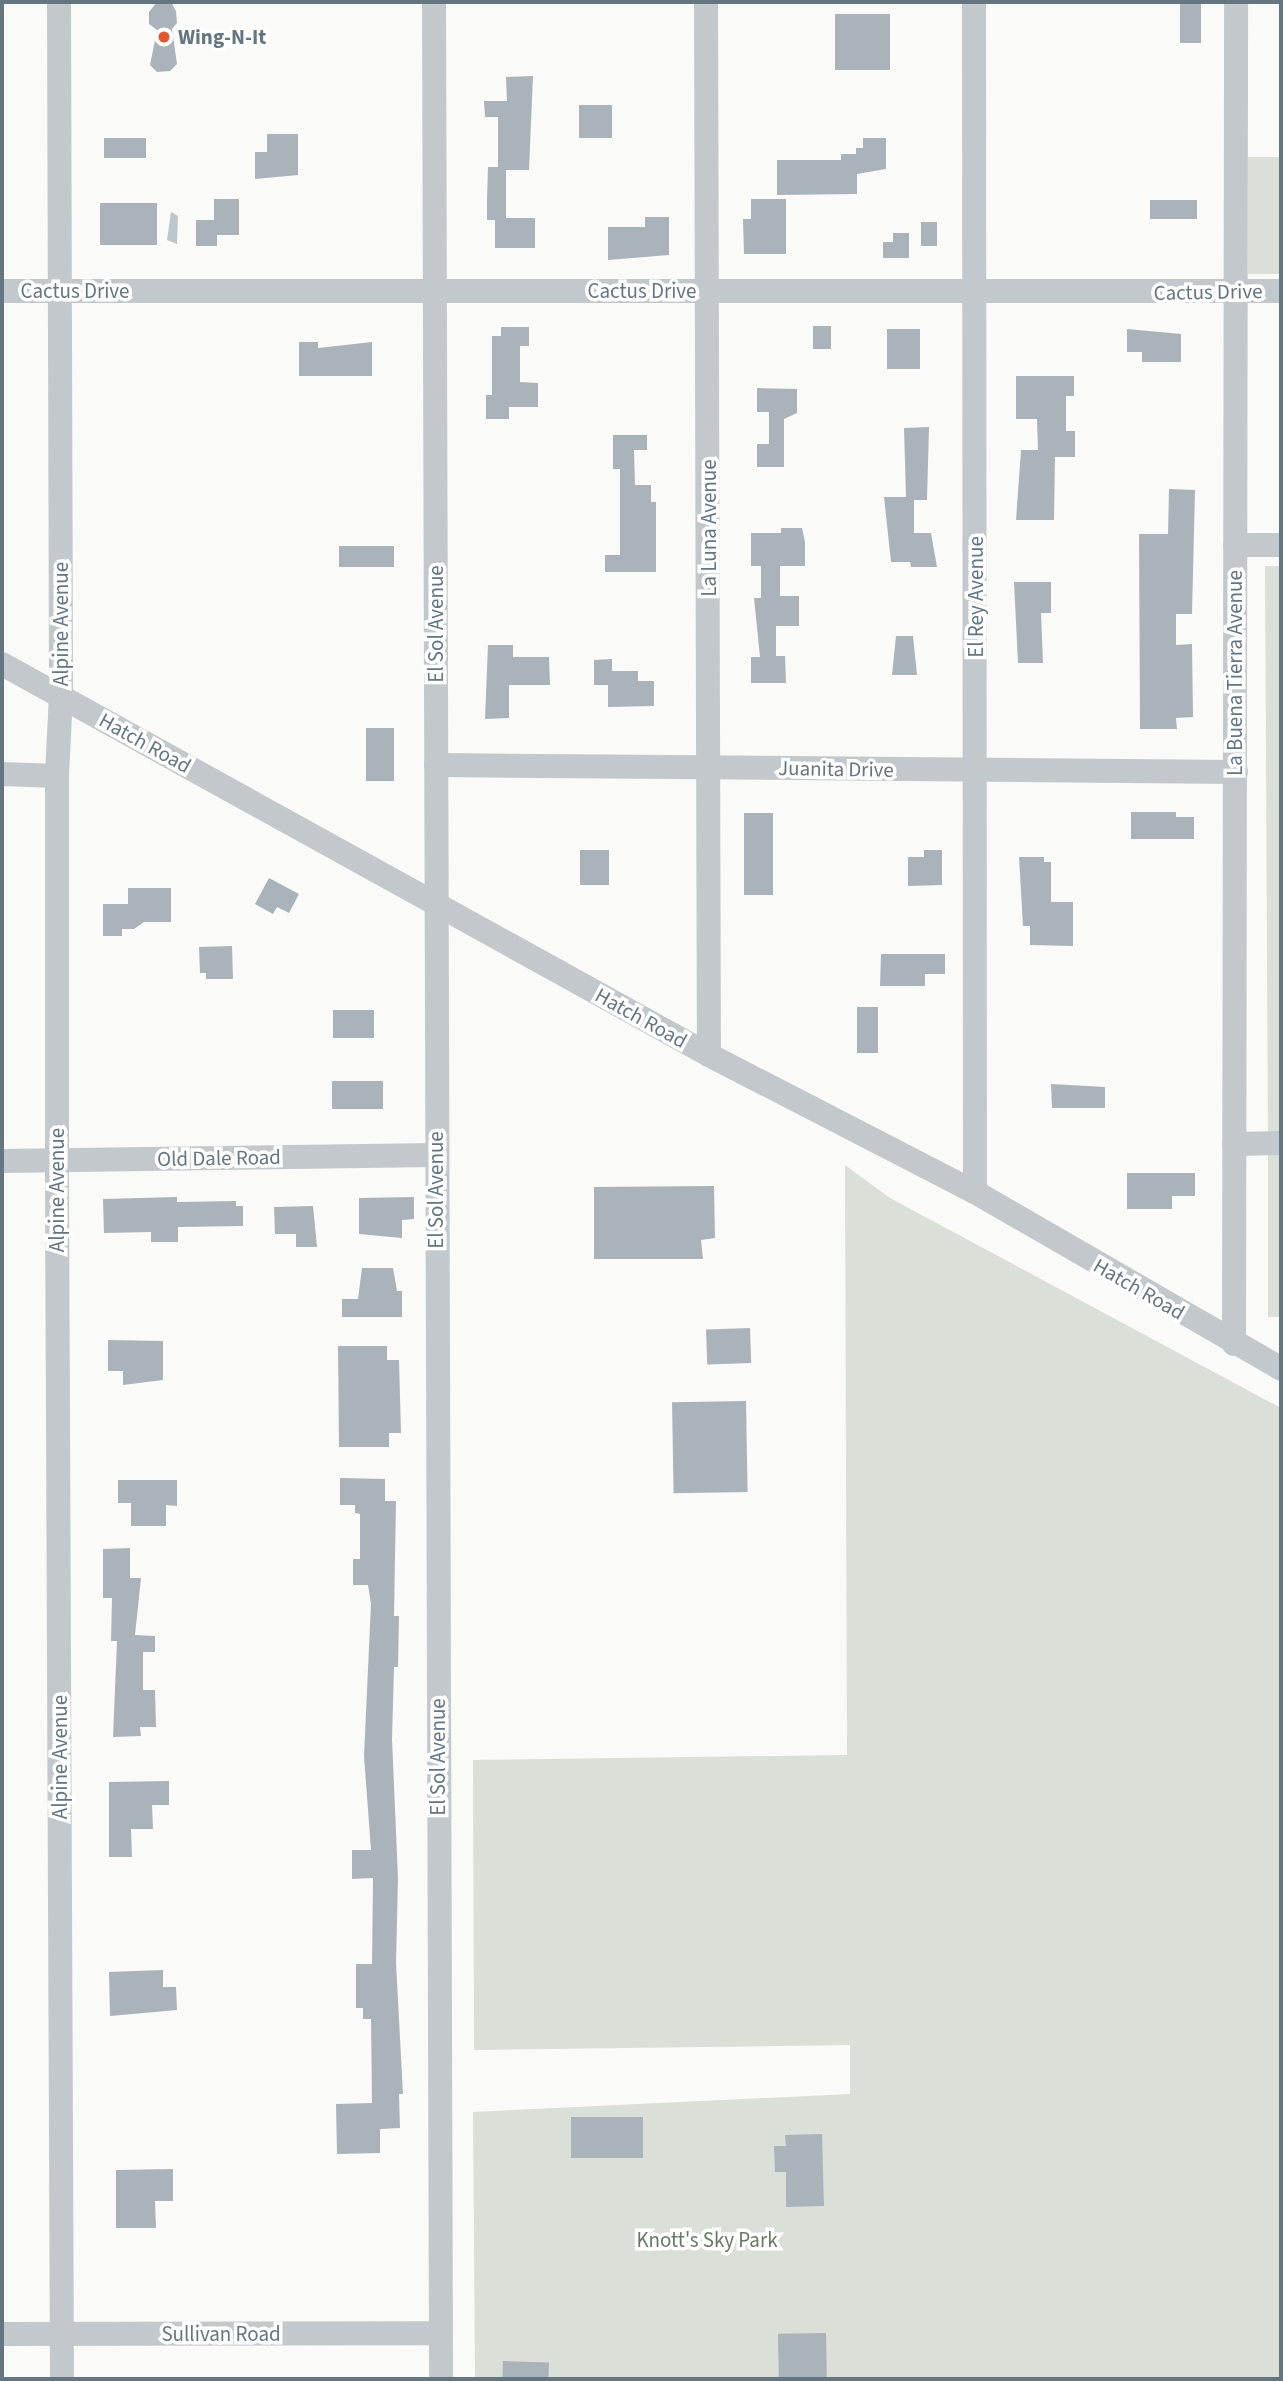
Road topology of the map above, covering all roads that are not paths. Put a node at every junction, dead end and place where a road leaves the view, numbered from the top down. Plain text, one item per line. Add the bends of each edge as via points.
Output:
1 (59, 2) edge
2 (434, 2) edge
3 (706, 2) edge
4 (974, 2) edge
5 (1236, 2) edge
6 (435, 290) junction
7 (2, 291) edge
8 (1281, 291) edge
9 (58, 292) junction
10 (707, 292) junction
11 (975, 292) junction
12 (1236, 292) junction
13 (1235, 545) junction
14 (1281, 545) edge
15 (2, 664) edge
16 (61, 696) junction
17 (436, 765) junction
18 (711, 766) junction
19 (1236, 772) junction
20 (977, 773) junction
21 (2, 774) edge
22 (57, 776) junction
23 (437, 905) junction
24 (709, 1055) junction
25 (1281, 1143) edge
26 (1234, 1144) junction
27 (436, 1155) junction
28 (57, 1160) junction
29 (2, 1161) edge
30 (975, 1192) junction
31 (1234, 1344) junction
32 (1281, 1369) edge
33 (440, 2333) junction
34 (2, 2334) edge
35 (62, 2334) junction
36 (62, 2379) edge
37 (440, 2379) edge

1 - 9 street, Alpine Avenue
2 - 6 street, El Sol Avenue
3 - 10 street, La Luna Avenue
4 - 11 street, El Rey Avenue
5 - 12 street, La Buena Tierra Avenue
6 - 9 street, Cactus Drive
6 - 10 street, Cactus Drive
6 - 17 street, El Sol Avenue
7 - 9 street, Cactus Drive
8 - 12 street, Cactus Drive
9 - 16 street, Alpine Avenue
10 - 11 street, Cactus Drive
10 - 18 street, La Luna Avenue
11 - 12 street, Cactus Drive
11 - 20 street, El Rey Avenue
12 - 13 street, La Buena Tierra Avenue
13 - 14 street
13 - 19 street, La Buena Tierra Avenue
15 - 16 street, Hatch Road
16 - 22 street, Alpine Avenue
16 - 23 street, Hatch Road
17 - 18 street, Juanita Drive
17 - 23 street, El Sol Avenue
18 - 20 street, Juanita Drive
18 - 24 street, La Luna Avenue
19 - 20 street, Juanita Drive
19 - 26 street, La Buena Tierra Avenue
20 - 30 street, El Rey Avenue
21 - 22 street
22 - 28 street, Alpine Avenue
23 - 24 street, Hatch Road
23 - 27 street, El Sol Avenue
24 - 30 street, Hatch Road
25 - 26 street
26 - 31 street, La Buena Tierra Avenue
27 - 28 street, Old Dale Road
27 - 33 street, El Sol Avenue
28 - 29 street, Old Dale Road
28 - 35 street, Alpine Avenue
30 - 31 street, Hatch Road
31 - 32 street, Hatch Road
33 - 35 street, Sullivan Road
33 - 37 street, El Sol Avenue
34 - 35 street, Sullivan Road
35 - 36 street, Alpine Avenue

